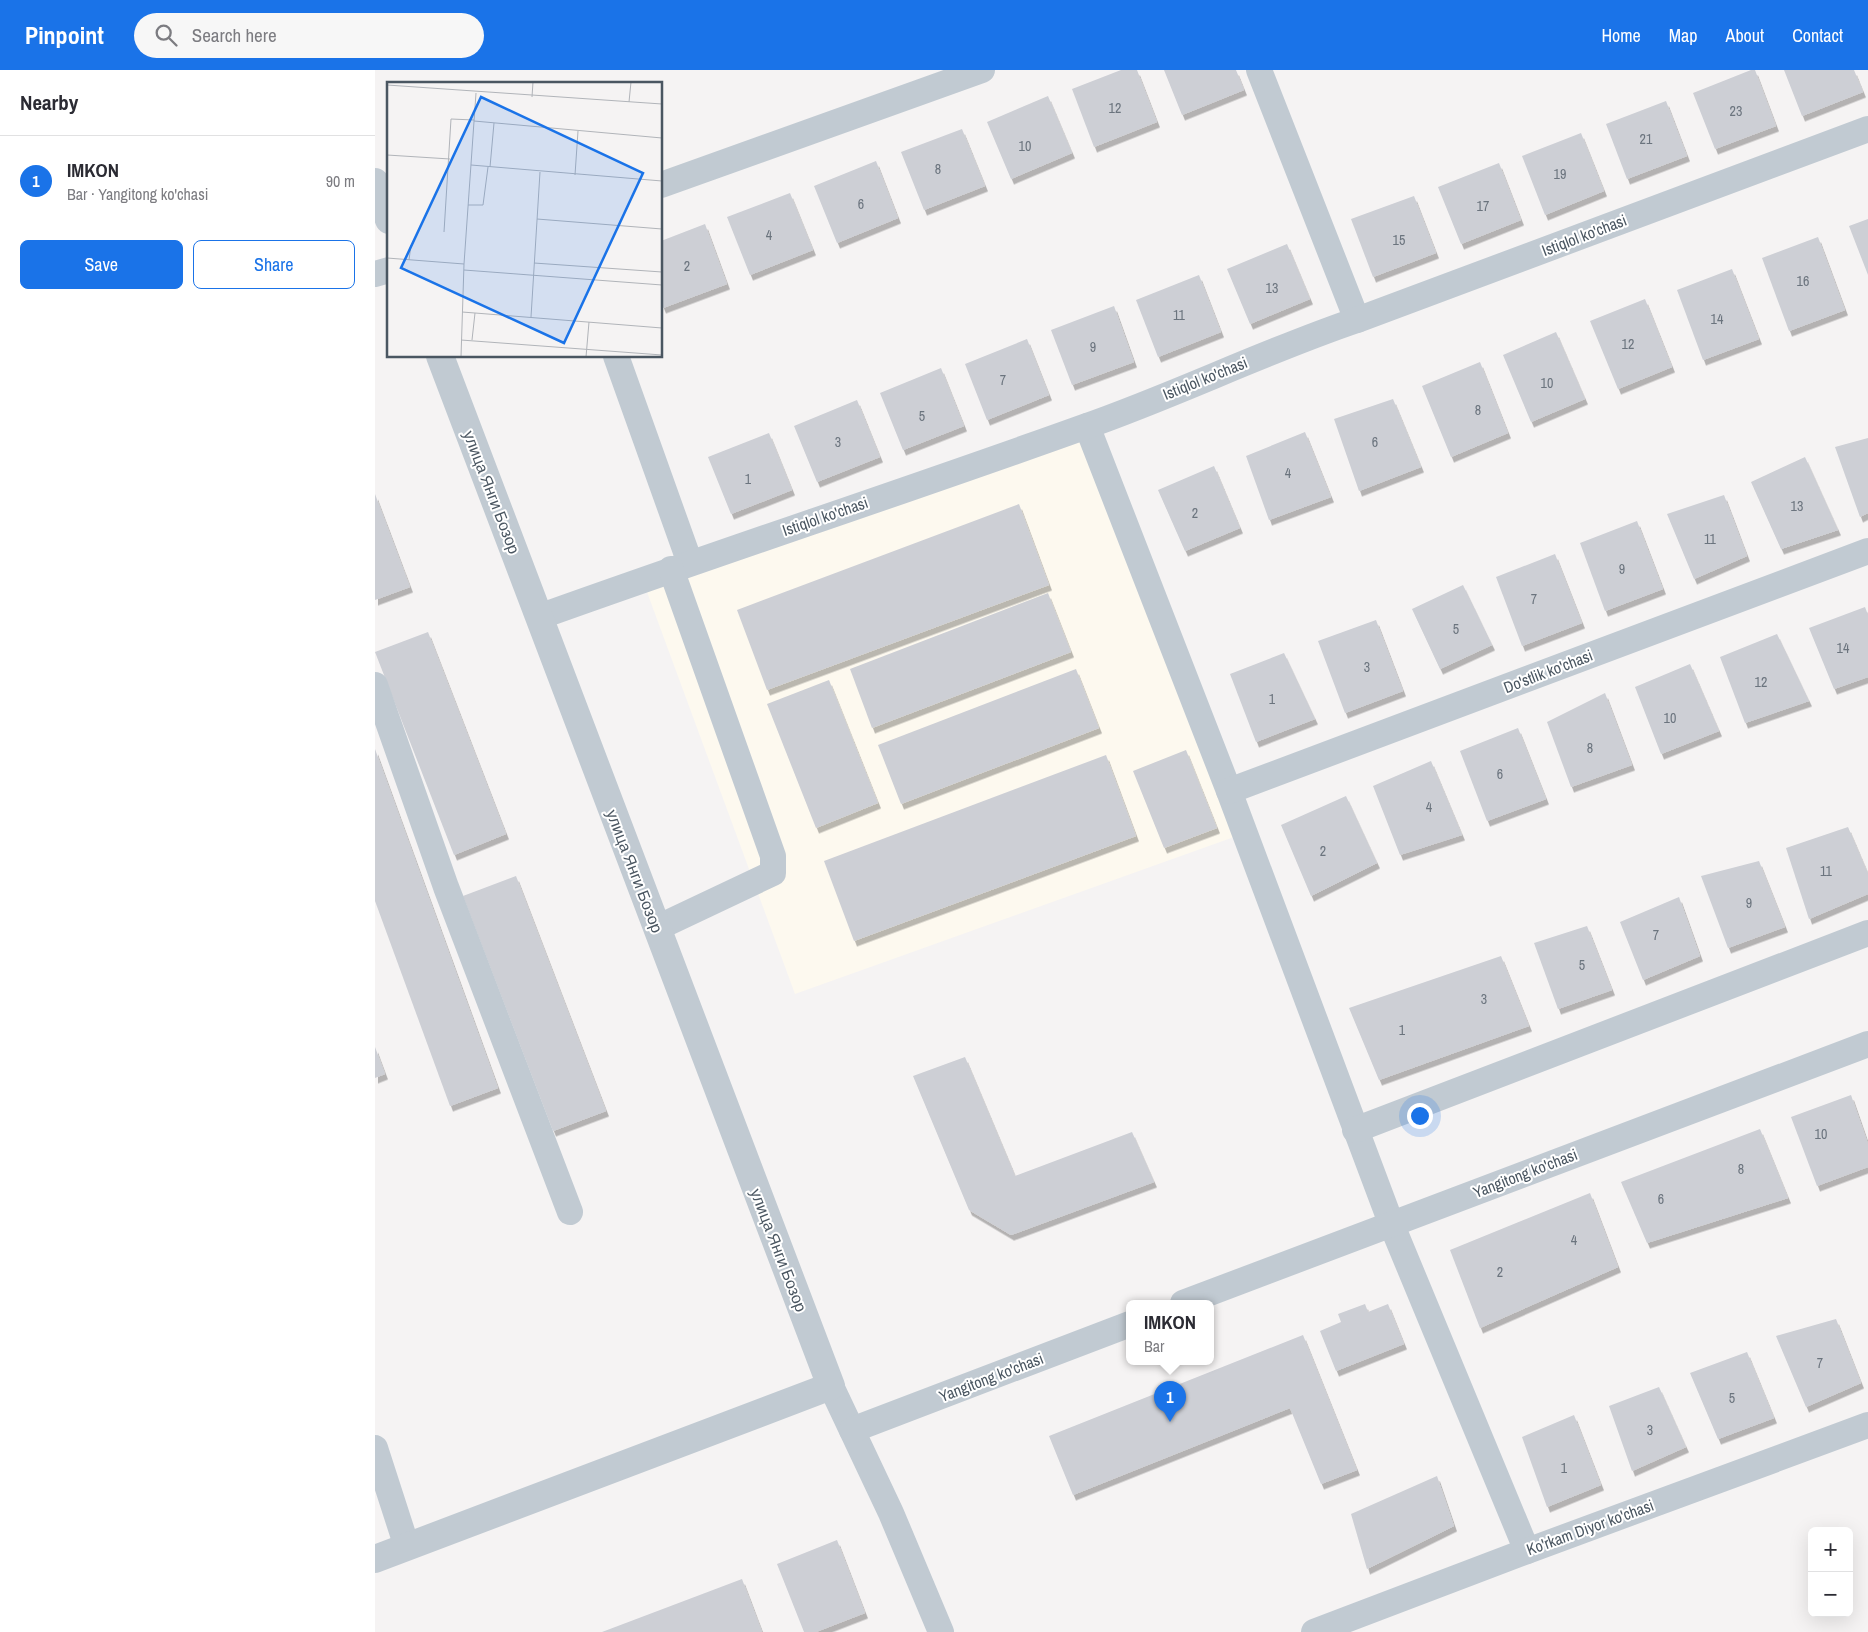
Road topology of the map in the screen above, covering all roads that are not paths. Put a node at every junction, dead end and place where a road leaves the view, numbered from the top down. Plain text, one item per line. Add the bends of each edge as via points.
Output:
1 (982, 70) edge
2 (1259, 70) edge
3 (1868, 129) edge
4 (375, 182) edge
5 (663, 184) edge
6 (387, 215) edge
7 (1357, 320) junction
8 (441, 358) edge
9 (617, 358) edge
10 (1087, 426) junction
11 (1868, 551) edge
12 (680, 566) junction
13 (539, 617) junction
14 (375, 685) edge
15 (1229, 791) junction
16 (657, 928) junction
17 (1868, 933) edge
18 (1868, 1044) edge
19 (1355, 1130) junction
20 (570, 1212) dead end
21 (1391, 1223) junction
22 (1191, 1300) edge
23 (1126, 1326) edge
24 (831, 1386) junction
25 (1868, 1425) edge
26 (852, 1430) junction
27 (375, 1448) edge
28 (407, 1547) junction
29 (1527, 1551) junction
30 (375, 1559) edge
31 (941, 1632) edge
32 (1314, 1632) edge

1 - 5 street
2 - 7 street
3 - 7 street, Istiqlol ko'chasi
4 - 6 street
7 - 10 street, Istiqlol ko'chasi
8 - 13 street, улица Янги Бозор
9 - 12 street
10 - 12 street, Istiqlol ko'chasi
10 - 15 street
11 - 15 street, Do'stlik ko'chasi
12 - 13 street, Istiqlol ko'chasi
12 - 16 street via 773,856 773,873
13 - 16 street, улица Янги Бозор
14 - 20 street via 446,887
15 - 19 street
16 - 24 street, улица Янги Бозор
17 - 19 street
18 - 21 street, Yangitong ko'chasi
19 - 21 street
21 - 22 street, Yangitong ko'chasi
21 - 29 street
23 - 26 street, Yangitong ko'chasi
24 - 26 street
24 - 28 street
25 - 29 street, Ko'rkam Diyor ko'chasi
26 - 31 street
27 - 28 street
28 - 30 street
29 - 32 street, Ko'rkam Diyor ko'chasi

